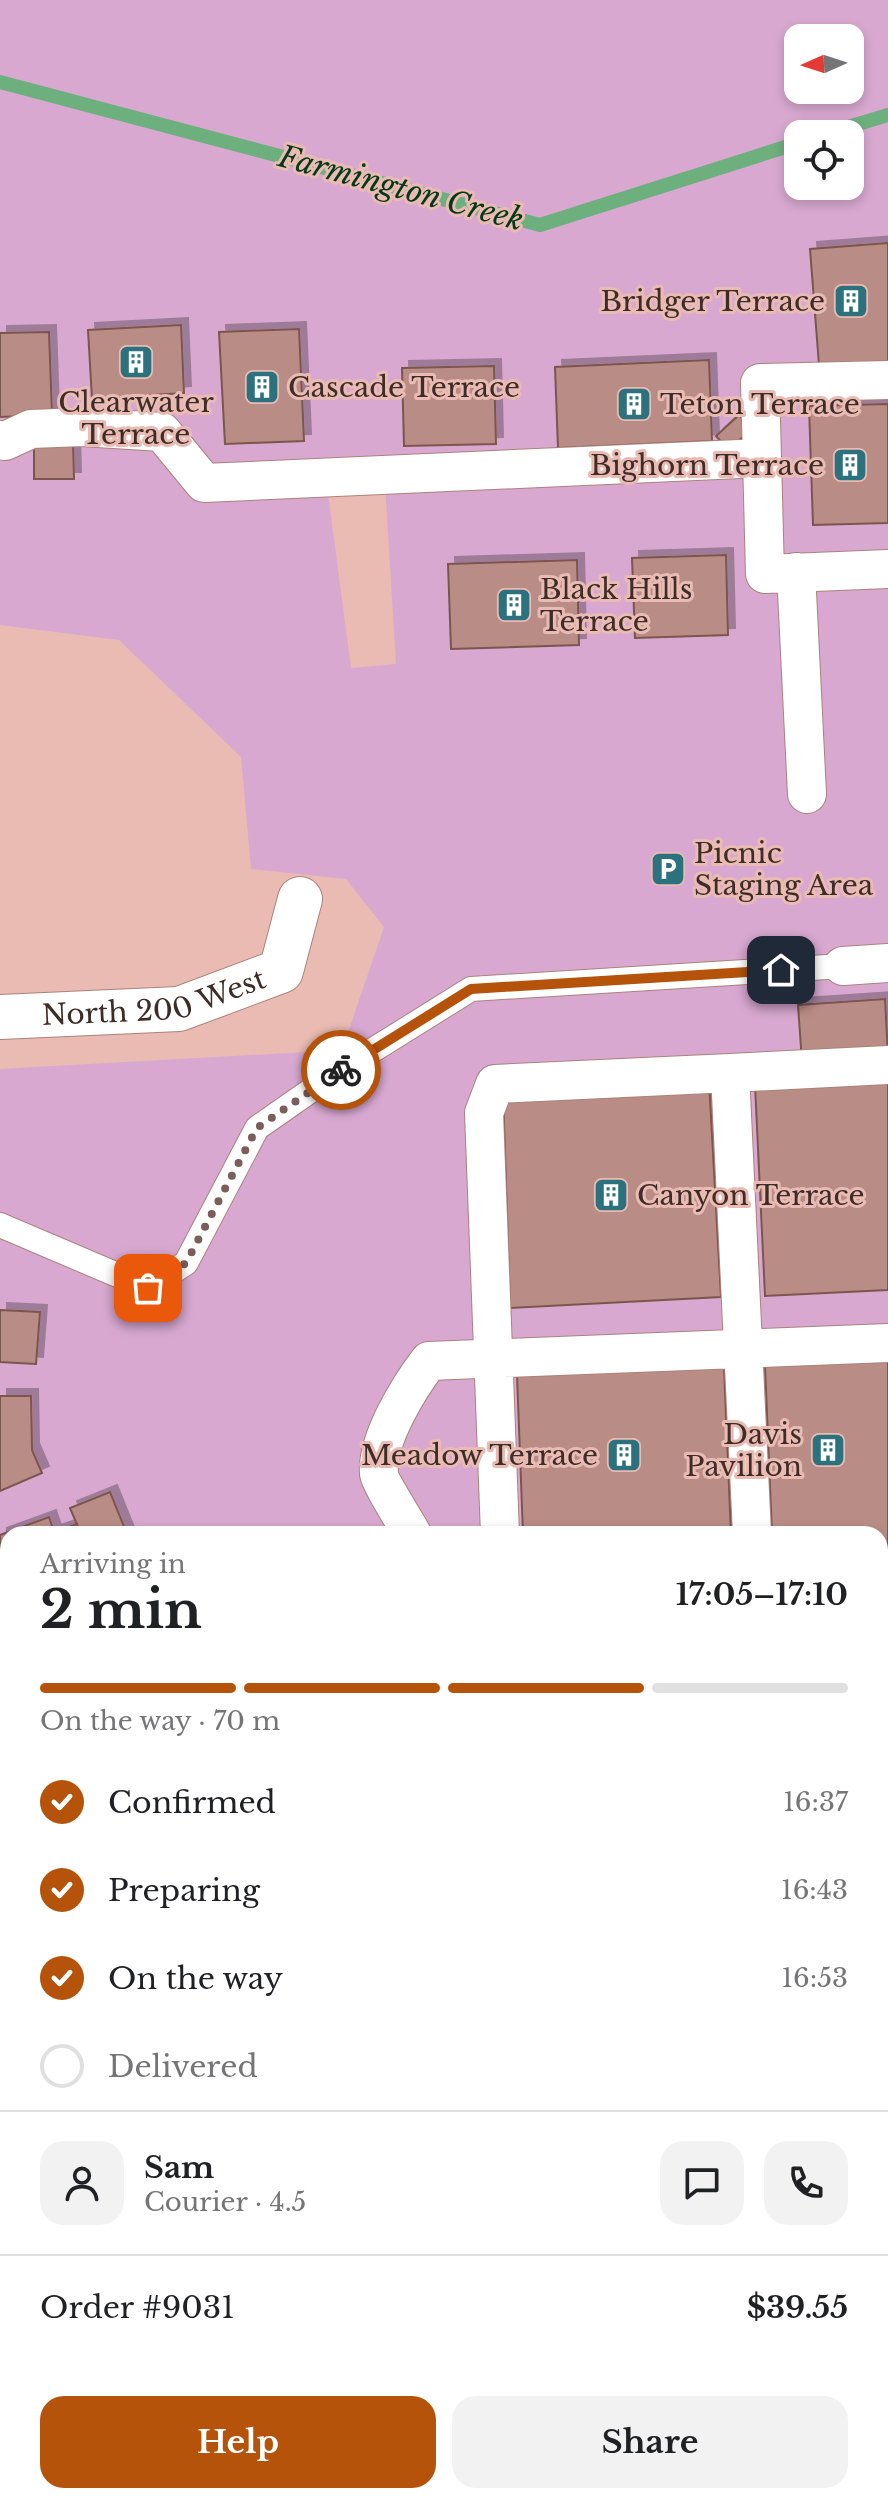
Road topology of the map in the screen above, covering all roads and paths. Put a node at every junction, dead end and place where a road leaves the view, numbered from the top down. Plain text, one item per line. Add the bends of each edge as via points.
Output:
1 (888, 380) edge
2 (0, 440) edge
3 (762, 458) junction
4 (888, 569) edge
5 (796, 572) junction
6 (807, 794) dead end
7 (300, 899) dead end
8 (888, 963) edge
9 (843, 966) joint
10 (0, 1017) edge
11 (888, 1065) edge
12 (730, 1073) junction
13 (0, 1225) edge
14 (888, 1343) edge
15 (743, 1349) junction
16 (493, 1359) junction
17 (407, 1526) edge
18 (500, 1526) edge
19 (752, 1526) edge

1 - 3 street via 760,383
2 - 3 street via 31,429 162,432 204,483
3 - 5 street via 765,574
4 - 5 street
5 - 6 street
7 - 10 street, North 200 West via 281,971 179,1009
8 - 9 street
9 - 13 lane via 471,989 257,1128 186,1263 148,1288
11 - 12 street
12 - 15 street
12 - 16 street via 495,1084 484,1113
14 - 15 street
15 - 16 street
15 - 19 street
16 - 17 street via 429,1361 412,1383 384,1441 379,1476
16 - 18 street

